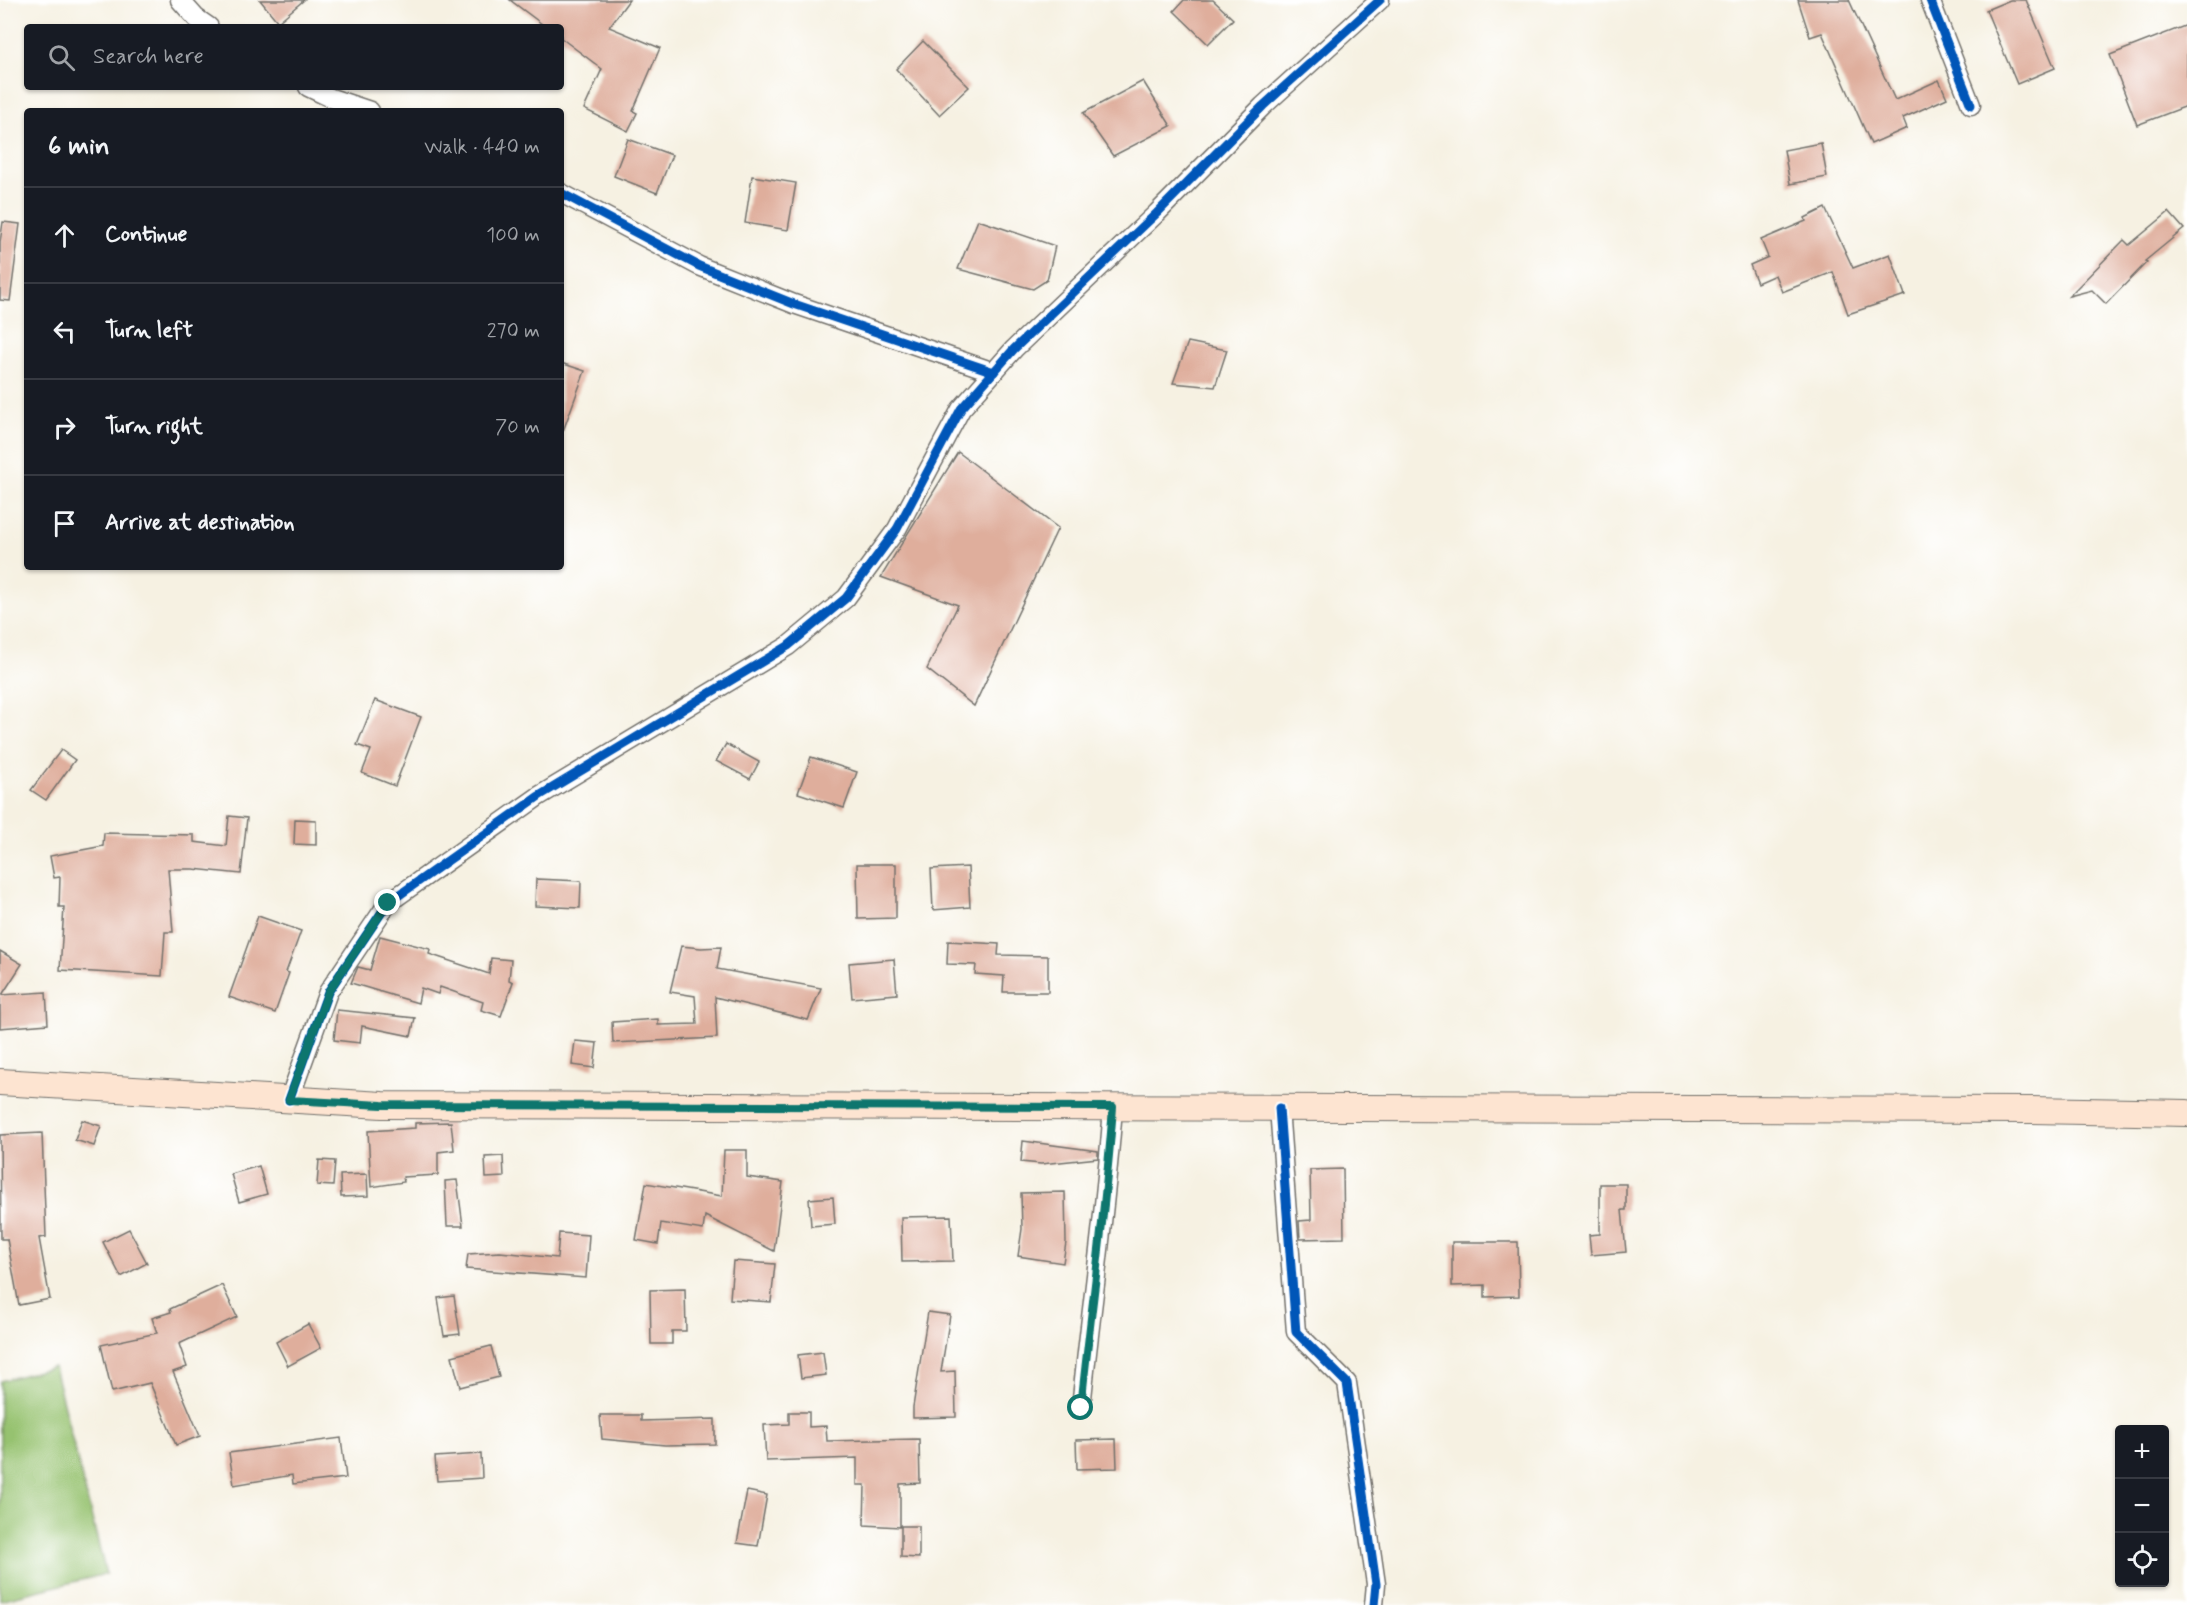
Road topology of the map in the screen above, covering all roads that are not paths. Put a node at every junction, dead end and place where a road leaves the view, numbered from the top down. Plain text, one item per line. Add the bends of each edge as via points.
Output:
1 (180, 0) edge
2 (1380, 0) edge
3 (1930, 0) edge
4 (205, 24) edge
5 (314, 90) edge
6 (1971, 105) dead end
7 (361, 108) edge
8 (564, 195) edge
9 (994, 372) junction
10 (0, 1082) edge
11 (289, 1100) junction
12 (1113, 1107) junction
13 (1279, 1108) junction
14 (2187, 1113) edge
15 (1081, 1408) dead end
16 (1374, 1605) edge

1 - 4 street
2 - 9 street via 1263,106
3 - 6 street
5 - 7 street
8 - 9 street via 699,266 794,304
9 - 11 street via 961,410 897,529 846,598 788,646 539,796 388,903 328,992
10 - 11 main road
11 - 12 main road via 382,1105
12 - 13 main road
12 - 15 street
13 - 14 main road
13 - 16 street via 1296,1332 1347,1383 1376,1584

